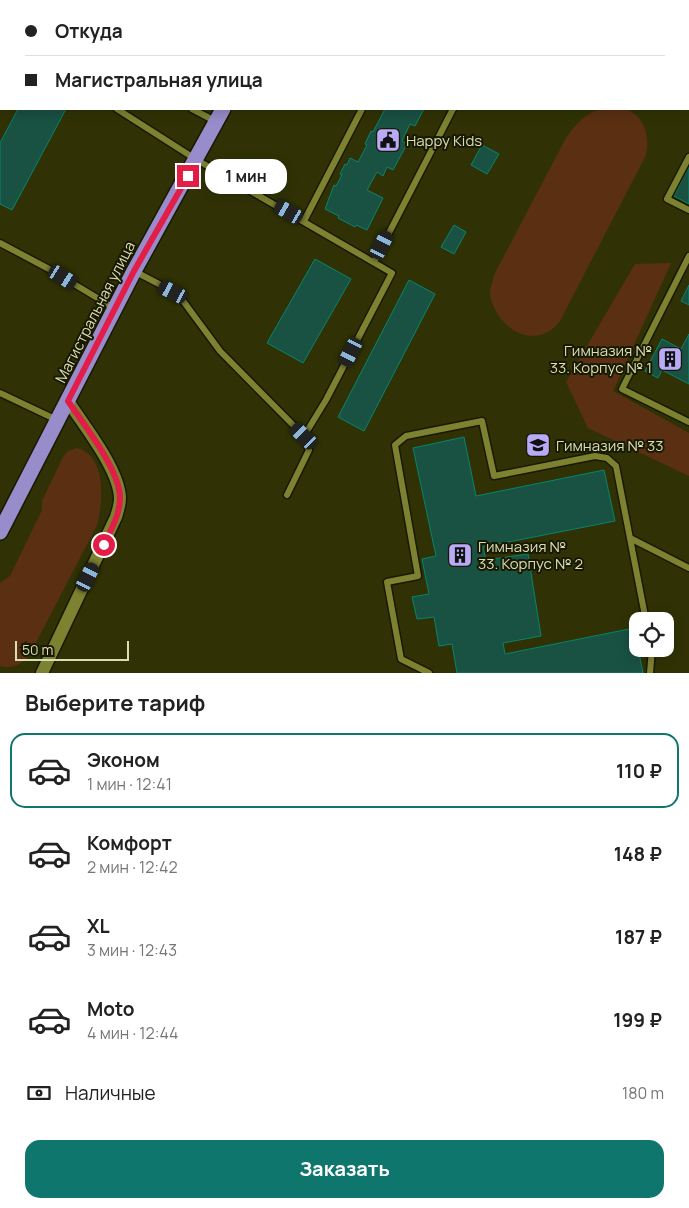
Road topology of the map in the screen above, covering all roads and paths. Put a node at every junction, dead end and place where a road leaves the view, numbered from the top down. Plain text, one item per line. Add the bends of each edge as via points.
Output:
1 (119, 110) edge
2 (197, 110) edge
3 (361, 110) edge
4 (452, 110) edge
5 (220, 115) edge
6 (689, 156) edge
7 (197, 160) junction
8 (689, 210) edge
9 (304, 221) junction
10 (0, 243) edge
11 (689, 256) edge
12 (374, 262) junction
13 (134, 271) junction
14 (114, 309) junction
15 (0, 393) edge
16 (68, 401) junction
17 (58, 420) junction
18 (689, 422) edge
19 (304, 436) junction
20 (287, 495) dead end
21 (0, 532) edge
22 (630, 538) junction
23 (689, 568) edge
24 (644, 612) edge
25 (651, 657) edge
26 (41, 671) edge
27 (429, 673) edge
28 (650, 673) edge

1 - 7 lane
2 - 5 lane
3 - 9 lane
4 - 12 lane
5 - 7 highway, Магистральная улица
6 - 8 lane via 667,199
7 - 9 lane
7 - 13 highway, Магистральная улица
9 - 12 lane
10 - 14 lane via 49,268
11 - 18 lane via 622,389
12 - 19 lane via 392,273
13 - 14 highway, Магистральная улица
13 - 19 lane via 178,294 220,350
14 - 16 highway, Магистральная улица
15 - 17 lane
16 - 17 highway, Магистральная улица
16 - 26 street via 117,480 120,499 116,518
17 - 21 highway, Магистральная улица
19 - 20 lane via 309,450
22 - 23 lane
22 - 24 lane
22 - 27 lane via 616,466 607,458 595,456 494,476 482,420 406,436 395,445 418,576 387,582 401,659
25 - 28 lane

